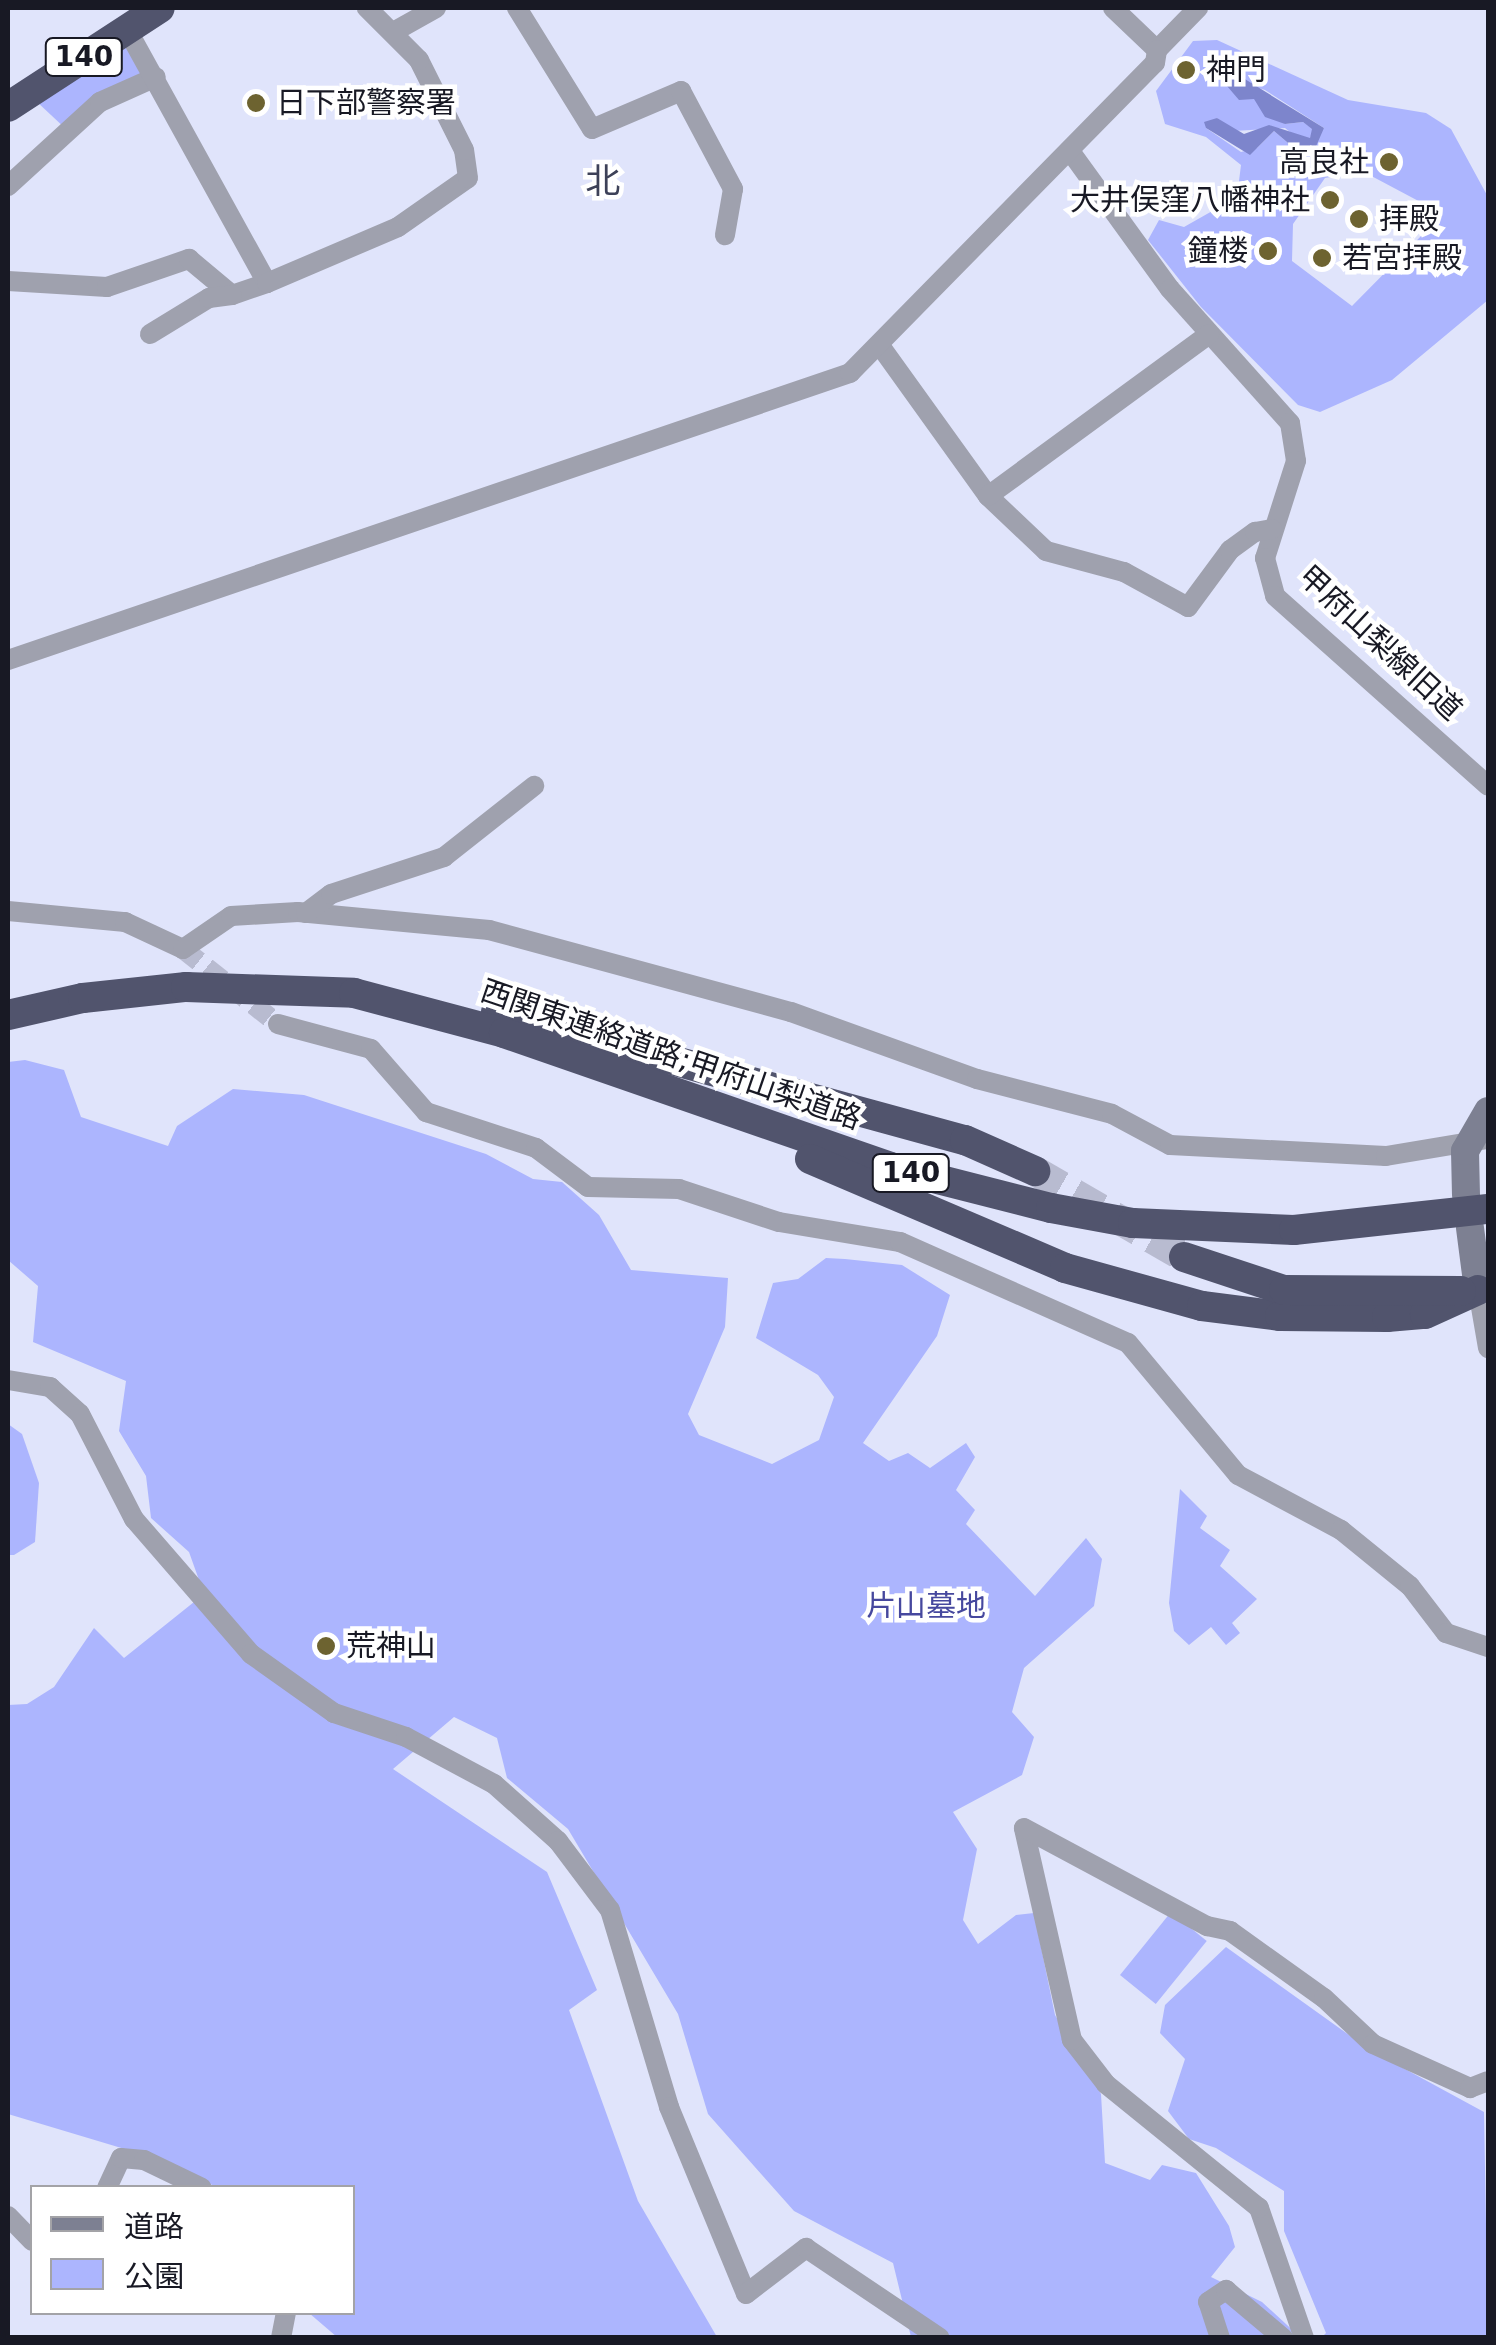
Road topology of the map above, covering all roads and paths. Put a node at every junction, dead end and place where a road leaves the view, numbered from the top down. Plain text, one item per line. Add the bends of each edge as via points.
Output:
1 (160, 8) edge
2 (367, 8) edge
3 (436, 8) edge
4 (517, 8) edge
5 (1113, 8) edge
6 (1198, 8) edge
7 (127, 30) junction
8 (395, 31) junction
9 (1157, 50) junction
10 (156, 77) junction
11 (8, 107) edge
12 (1070, 151) junction
13 (8, 186) edge
14 (725, 235) dead end
15 (8, 281) edge
16 (267, 283) junction
17 (232, 295) junction
18 (150, 334) dead end
19 (1209, 334) junction
20 (881, 348) junction
21 (988, 496) junction
22 (1272, 530) junction
23 (8, 660) edge
24 (534, 786) dead end
25 (1488, 786) edge
26 (8, 911) edge
27 (306, 912) junction
28 (354, 993) junction
29 (444, 1014) junction
30 (8, 1015) edge
31 (278, 1024) tunnel mouth
32 (1488, 1111) edge
33 (1478, 1141) edge
34 (1035, 1171) tunnel mouth
35 (1475, 1211) edge
36 (1184, 1257) tunnel mouth
37 (1483, 1289) edge
38 (1488, 1348) edge
39 (8, 1380) edge
40 (1488, 1647) edge
41 (1488, 2080) edge
42 (108, 2185) edge
43 (196, 2185) edge
44 (8, 2216) edge
45 (30, 2239) edge
46 (940, 2338) edge
47 (1220, 2338) edge
48 (1282, 2338) edge
49 (1304, 2338) edge

1 - 7 highway, 140
2 - 8 street
3 - 8 street
4 - 14 street via 592,129 682,91 733,188
5 - 9 street
6 - 9 street
7 - 10 street
7 - 11 highway, 140
8 - 16 street via 419,60 464,150 468,178 398,228
9 - 12 street via 1155,64
10 - 13 street via 100,102
10 - 16 street
12 - 19 street, 甲府山梨線旧道
12 - 20 street
15 - 17 street via 107,287 189,259
16 - 17 street
17 - 18 street via 209,298
19 - 21 street
19 - 22 street, 甲府山梨線旧道 via 1280,409 1297,444
20 - 21 street
20 - 23 street via 850,372
21 - 22 street via 1046,551 1124,572 1188,608 1230,550 1255,532
22 - 25 street, 甲府山梨線旧道 via 1265,558 1275,596
24 - 27 street via 444,856 331,894
26 - 27 street via 125,922 183,950 230,916
27 - 33 street via 471,927 604,958 824,1022 977,1080 1112,1114 1170,1145 1386,1156
28 - 29 highway, 西関東連絡道路;甲府山梨道路 / 140
28 - 30 highway, 西関東連絡道路;甲府山梨道路 / 140 via 186,986
28 - 34 highway via 527,1019 965,1140
29 - 35 highway, 西関東連絡道路;甲府山梨道路 / 140 via 890,1167 1116,1220 1294,1230
29 - 37 highway via 690,1108 1012,1247 1161,1297 1280,1316 1387,1317 1425,1314
31 - 40 street via 371,1049 426,1112 536,1148 588,1188 679,1190 779,1222 900,1242 1128,1343 1238,1475 1341,1530 1390,1566 1446,1634
32 - 33 street
33 - 35 street
35 - 37 street
36 - 37 highway via 1284,1290
37 - 38 street
39 - 46 street via 50,1387 80,1414 134,1519 251,1654 334,1714 406,1737 494,1784 569,1854 610,1910 669,2108 746,2294 806,2248
41 - 49 street via 1470,2088 1372,2044 1324,1998 1230,1931 1207,1926 1024,1828 1072,2040 1106,2084 1260,2208
42 - 43 street via 121,2158 144,2160
44 - 45 street
47 - 48 street via 1208,2302 1226,2290

